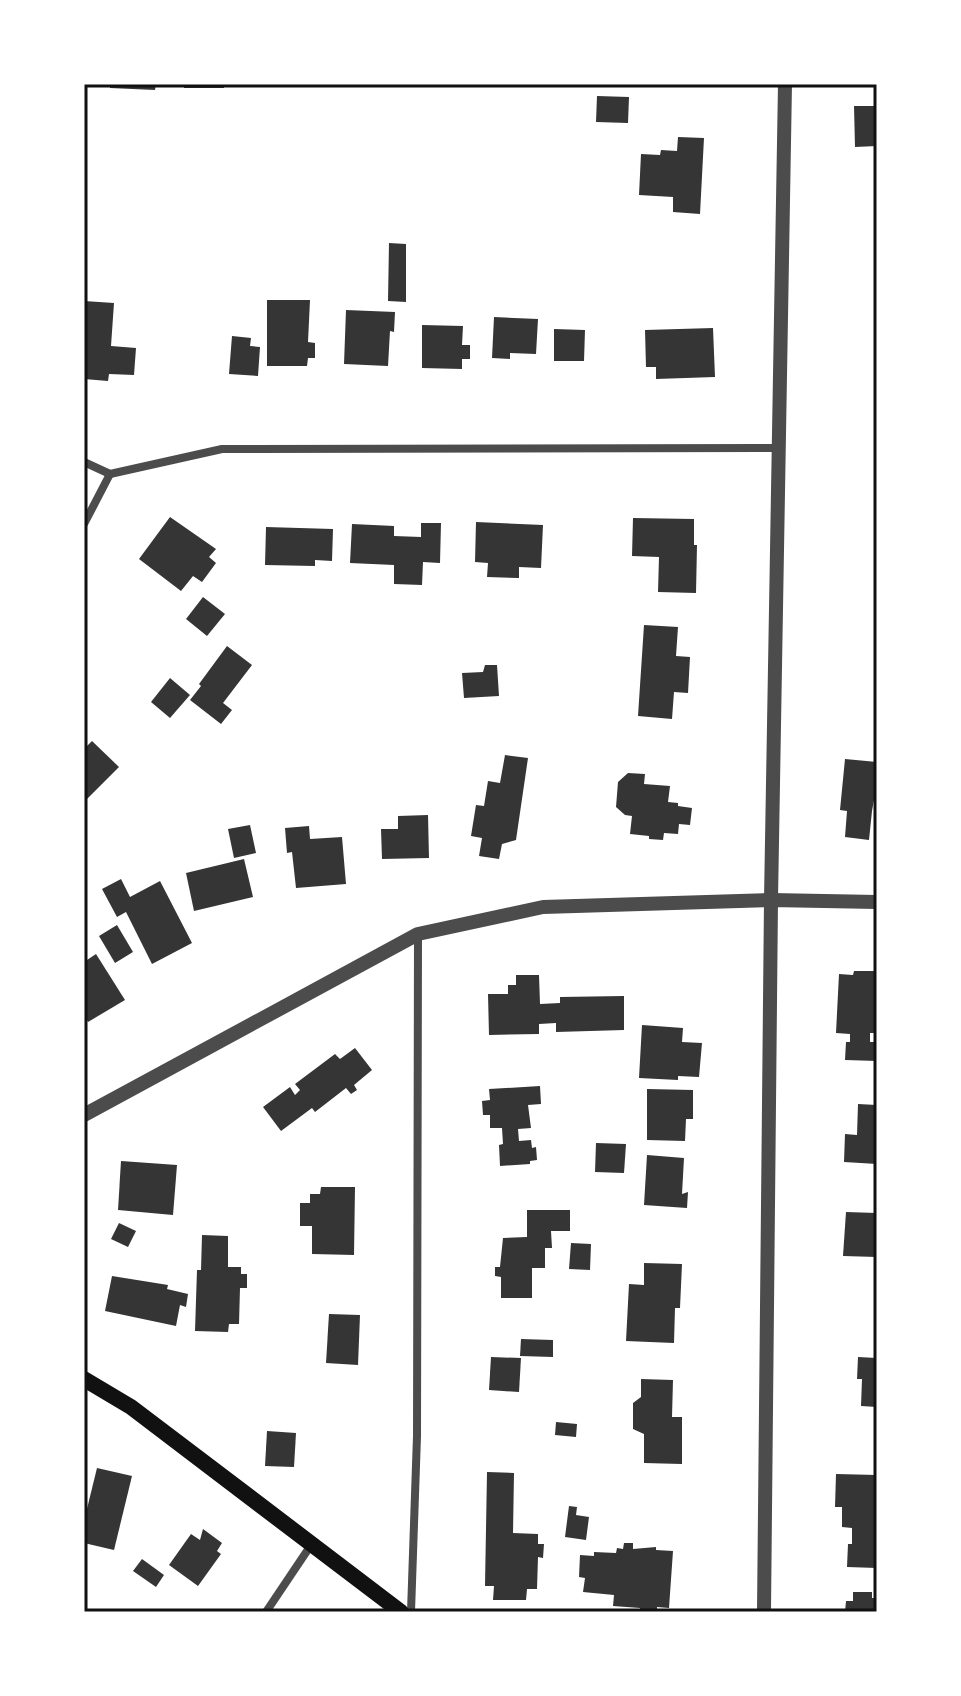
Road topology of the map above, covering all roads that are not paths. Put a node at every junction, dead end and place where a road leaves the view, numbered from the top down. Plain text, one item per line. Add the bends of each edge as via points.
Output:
1 (785, 84) edge
2 (780, 448) junction
3 (84, 462) edge
4 (110, 474) junction
5 (84, 524) edge
6 (771, 900) junction
7 (877, 902) edge
8 (418, 934) junction
9 (84, 1115) edge
10 (84, 1379) edge
11 (311, 1545) junction
12 (266, 1612) edge
13 (401, 1612) edge
14 (411, 1612) edge
15 (764, 1612) edge

1 - 2 street
2 - 4 street via 222,449
2 - 6 street
3 - 4 street
4 - 5 street
6 - 7 street
6 - 8 street via 543,907
6 - 15 street
8 - 9 street
8 - 14 street via 417,1420
10 - 11 main road via 131,1407
11 - 12 street
11 - 13 main road

